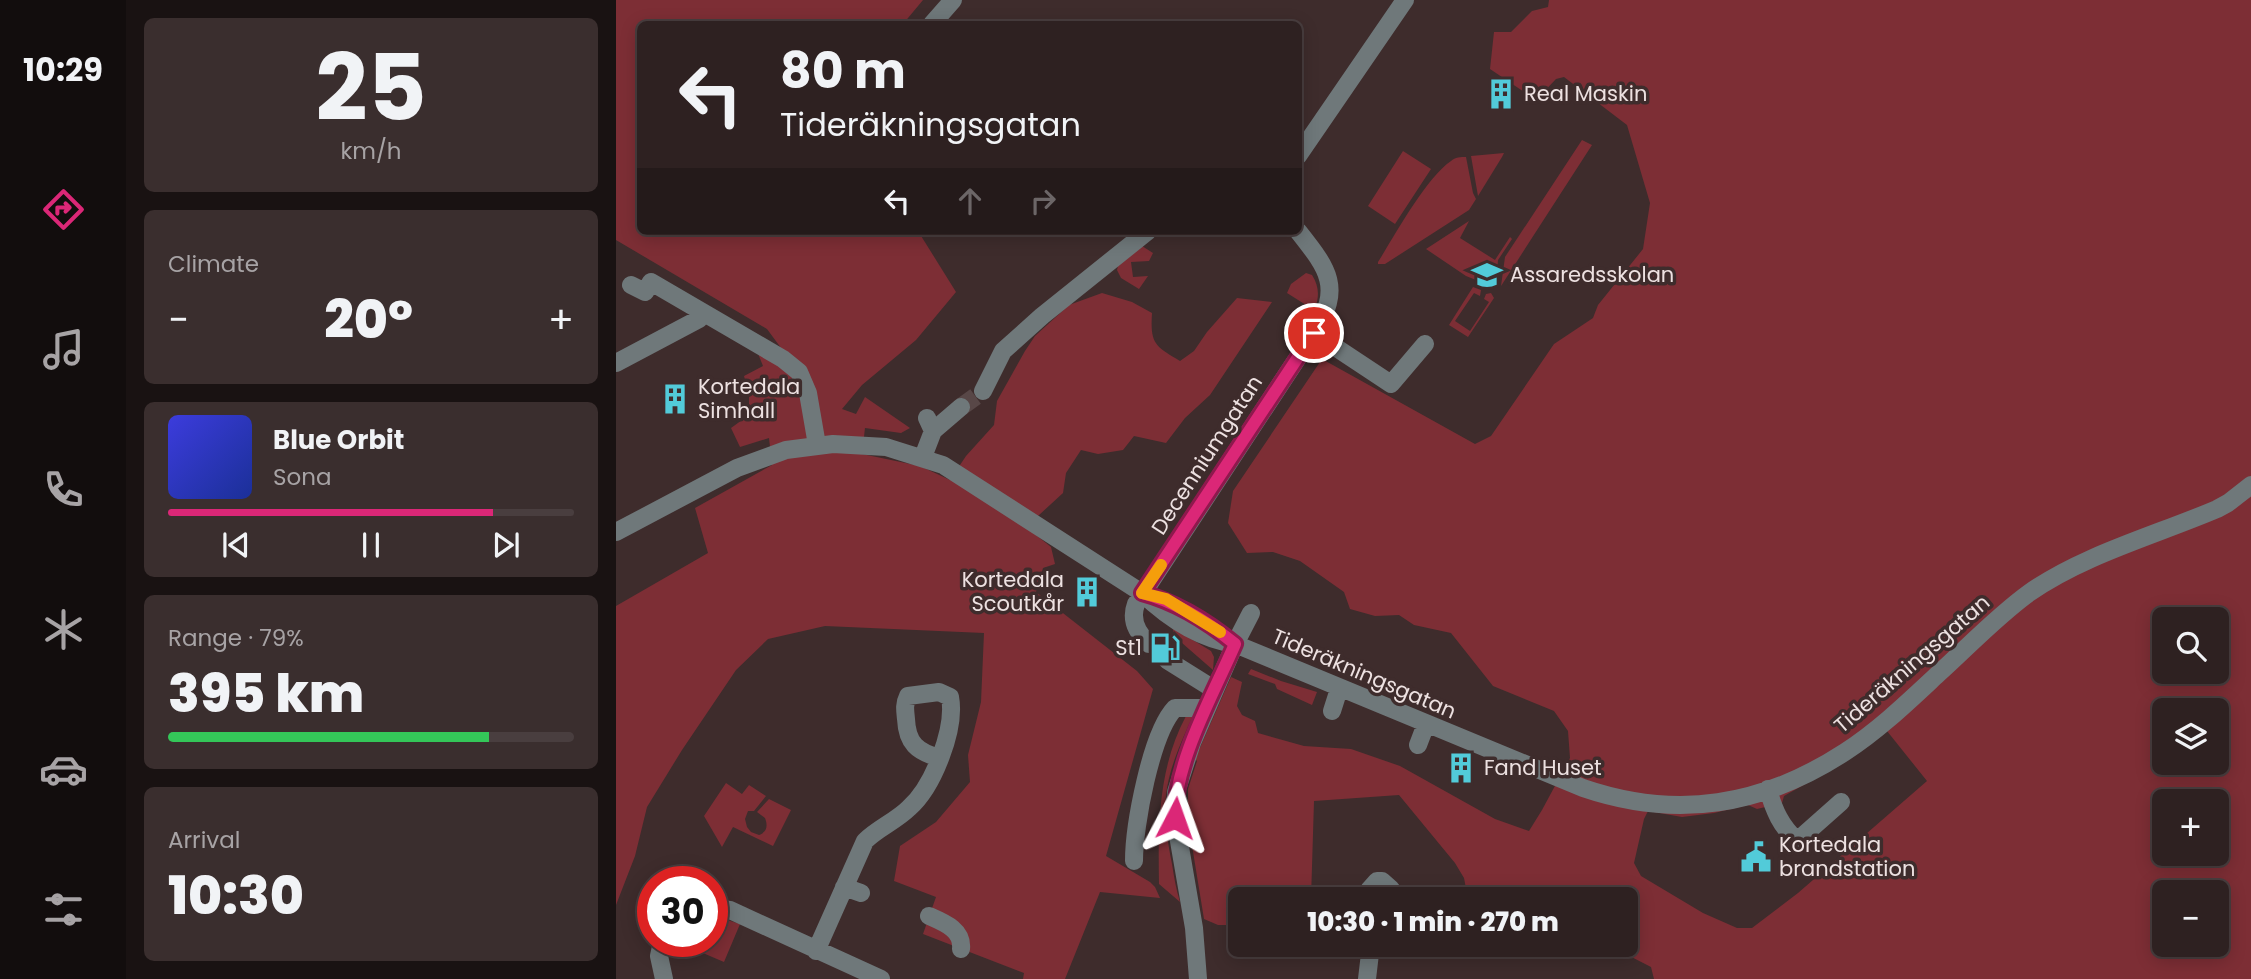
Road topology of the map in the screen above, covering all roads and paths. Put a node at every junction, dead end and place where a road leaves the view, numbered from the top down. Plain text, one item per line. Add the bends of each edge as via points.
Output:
1 (953, 0) edge
2 (1405, 0) edge
3 (935, 21) edge
4 (1302, 150) edge
5 (1143, 235) edge
6 (1301, 235) edge
7 (631, 285) dead end
8 (704, 313) junction
9 (1314, 333) junction
10 (1425, 344) dead end
11 (616, 363) edge
12 (983, 391) tunnel mouth
13 (961, 407) tunnel mouth
14 (817, 445) junction
15 (923, 457) junction
16 (2251, 485) edge
17 (616, 532) edge
18 (1142, 593) junction
19 (1251, 613) dead end
20 (1149, 644) dead end
21 (1235, 644) junction
22 (1167, 660) dead end
23 (1339, 689) junction
24 (1215, 690) junction
25 (1207, 708) junction
26 (1332, 711) dead end
27 (1426, 724) junction
28 (1418, 745) dead end
29 (940, 758) dead end
30 (1768, 789) junction
31 (1841, 802) dead end
32 (1134, 860) dead end
33 (1372, 887) edge
34 (1389, 887) edge
35 (728, 909) edge
36 (929, 916) dead end
37 (961, 949) dead end
38 (816, 951) junction
39 (659, 957) edge
40 (1370, 957) edge
41 (664, 979) edge
42 (881, 979) edge
43 (1198, 979) edge
44 (1367, 979) edge

1 - 3 street
2 - 4 street
5 - 12 street via 1003,351
6 - 9 street, Decenniumgatan via 1324,266 1329,283 1329,303
7 - 8 street via 645,292 651,282
8 - 11 street
8 - 14 street via 799,372 808,393
9 - 10 street via 1391,384
9 - 18 street, Decenniumgatan
13 - 15 street via 930,425
14 - 15 street, Tideräkningsgatan via 886,447
14 - 17 street, Tideräkningsgatan via 749,463
15 - 18 street, Tideräkningsgatan via 965,478
16 - 30 street, Tideräkningsgatan via 2217,509 2046,583 1991,624 1866,737 1810,772
18 - 20 street via 1132,614 1141,637
18 - 21 street, Tideräkningsgatan via 1158,608 1216,642
19 - 21 street
21 - 23 street, Tideräkningsgatan
21 - 24 street
22 - 24 street
23 - 26 street
23 - 27 street, Tideräkningsgatan
24 - 25 street
25 - 32 street via 1175,708 1167,716 1144,790
25 - 43 street via 1181,772 1175,807
27 - 28 street
27 - 30 street, Tideräkningsgatan via 1625,801 1689,806
29 - 38 street via 921,797 865,841 853,890
30 - 31 street via 1774,812 1797,841
33 - 34 street via 1377,881
35 - 38 street
36 - 37 street via 958,934
38 - 42 street
39 - 41 street
40 - 44 street

